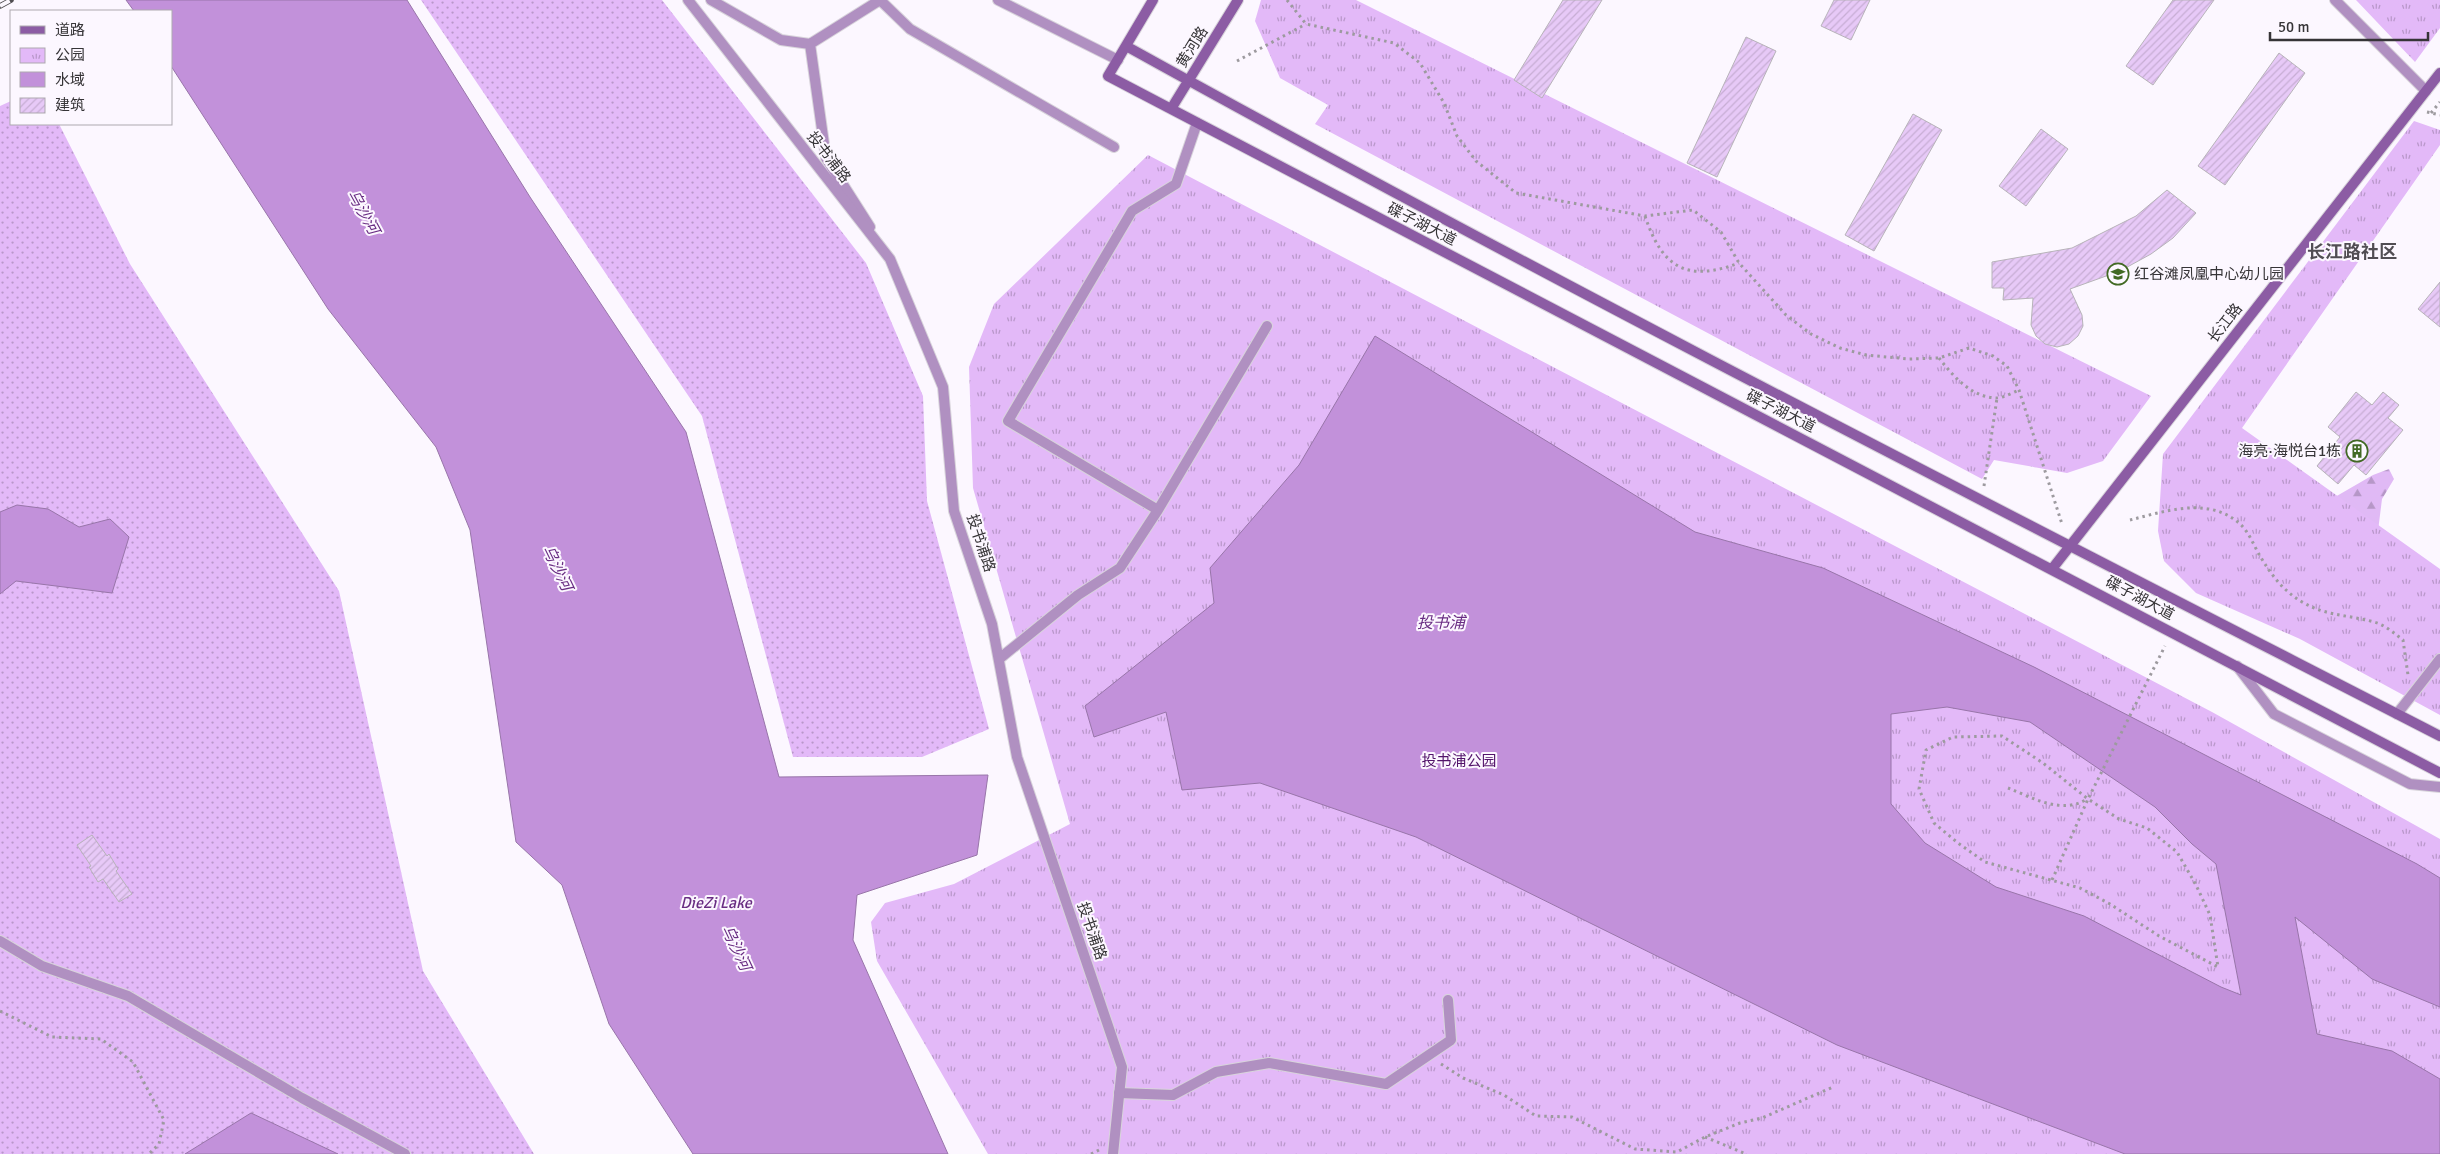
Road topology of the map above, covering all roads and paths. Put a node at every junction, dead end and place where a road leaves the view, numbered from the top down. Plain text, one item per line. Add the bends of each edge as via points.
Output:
1 (688, 0) edge
2 (711, 0) edge
3 (880, 0) edge
4 (998, 0) edge
5 (1153, 0) edge
6 (1238, 0) edge
7 (1287, 0) edge
8 (2335, 0) edge
9 (1306, 24) junction
10 (810, 44) junction
11 (1126, 46) junction
12 (1118, 60) junction
13 (1237, 60) dead end
14 (2440, 73) edge
15 (1189, 80) junction
16 (2426, 91) junction
17 (2440, 102) edge
18 (1171, 109) junction
19 (2431, 113) dead end
20 (1197, 123) junction
21 (1114, 146) dead end
22 (1645, 216) junction
23 (890, 259) junction
24 (1739, 263) junction
25 (1267, 326) dead end
26 (1939, 358) junction
27 (2019, 390) junction
28 (1998, 398) junction
29 (1982, 501) junction
30 (1158, 510) junction
31 (2130, 520) dead end
32 (2070, 546) junction
33 (2052, 569) junction
34 (2172, 632) junction
35 (998, 659) junction
36 (2440, 659) edge
37 (2236, 666) junction
38 (2411, 696) junction
39 (2397, 714) junction
40 (2440, 736) edge
41 (2440, 773) edge
42 (2440, 787) edge
43 (2008, 788) dead end
44 (2088, 799) junction
45 (2052, 880) junction
46 (0, 941) edge
47 (1448, 1000) dead end
48 (0, 1011) edge
49 (1428, 1056) junction
50 (1834, 1088) dead end
51 (1119, 1093) junction
52 (1705, 1137) junction
53 (149, 1154) edge
54 (405, 1154) edge
55 (1113, 1154) edge
56 (1746, 1154) edge

1 - 23 street, 投书浦路
2 - 10 street via 781,40
3 - 10 street
3 - 21 street via 910,29
4 - 12 street
5 - 11 main road
6 - 15 main road, 黄河路
7 - 9 path
8 - 16 street
9 - 13 path
9 - 22 path via 1394,43 1420,63 1444,103 1458,136 1476,161 1516,193
10 - 23 street via 826,158
11 - 12 main road
11 - 15 main road, 碟子湖大道
12 - 18 main road, 碟子湖大道 via 1108,76
14 - 16 main road, 长江路
15 - 18 main road, 黄河路
15 - 29 main road, 碟子湖大道 via 1296,140
16 - 32 main road, 长江路
17 - 19 path
18 - 20 main road, 碟子湖大道
20 - 30 street via 1176,184 1132,211 1008,421
20 - 33 main road, 碟子湖大道
22 - 24 path via 1693,210 1722,232
22 - 24 path via 1653,239 1672,263 1692,272 1720,270
23 - 35 street, 投书浦路 via 943,387 954,511 992,624
24 - 26 path via 1786,314 1811,334 1866,356
25 - 30 street
26 - 27 path via 1969,348 1993,356 2007,366
26 - 28 path via 1954,378 1978,394
27 - 28 path
27 - 32 path
28 - 29 path
29 - 32 main road, 碟子湖大道
30 - 35 street via 1120,568 1078,595
31 - 38 path via 2174,509 2196,508 2213,509 2228,516 2240,524 2274,579 2302,602 2327,613 2383,625 2403,640
32 - 33 main road, 长江路
32 - 39 main road, 碟子湖大道
33 - 34 main road, 碟子湖大道
34 - 37 main road, 碟子湖大道
34 - 44 path
35 - 51 street, 投书浦路 via 1017,757 1122,1067
36 - 38 street
37 - 41 main road, 碟子湖大道
37 - 42 street via 2274,714 2410,784
38 - 39 street
39 - 40 main road, 碟子湖大道
43 - 44 path via 2060,806 2076,806
44 - 45 path
44 - 45 path via 2002,736 1953,737 1926,750 1919,790 1934,823 1984,862
44 - 45 path via 2119,819 2147,828 2177,852 2210,915 2218,968 2080,888
46 - 54 street via 42,966 128,996
47 - 49 street via 1451,1040
48 - 53 path via 52,1037 101,1039 133,1062 164,1120 160,1144
49 - 51 street via 1386,1084 1269,1063 1216,1072 1173,1094
49 - 52 path via 1462,1078 1504,1095 1536,1116 1572,1117 1635,1149 1676,1152
50 - 52 path
51 - 55 street, 投书浦路
52 - 56 path

